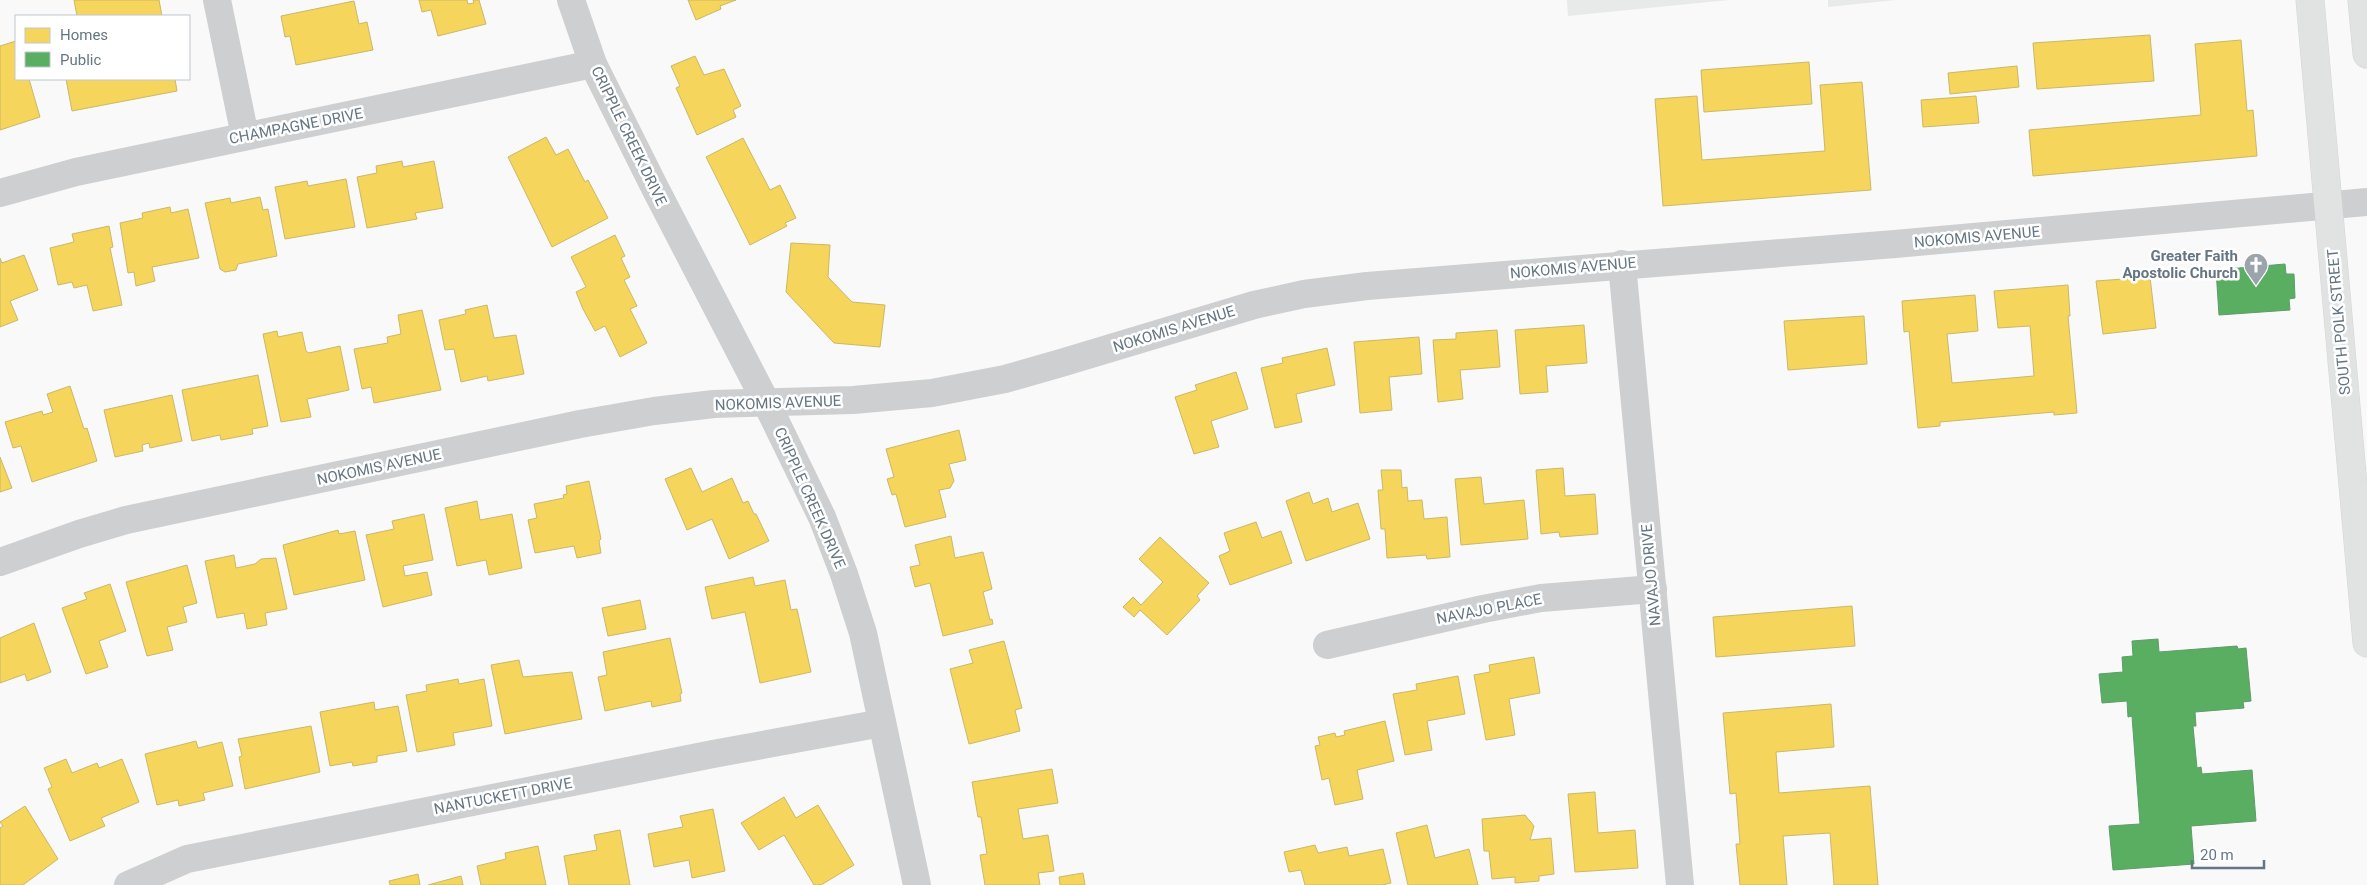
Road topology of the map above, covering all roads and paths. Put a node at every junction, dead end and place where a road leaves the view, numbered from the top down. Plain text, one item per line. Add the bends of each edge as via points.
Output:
1 (217, 0) edge
2 (571, 0) edge
3 (2310, 0) edge
4 (2362, 0) edge
5 (2367, 54) edge
6 (593, 64) junction
7 (245, 136) junction
8 (0, 193) edge
9 (2367, 202) edge
10 (2329, 205) junction
11 (1622, 264) junction
12 (767, 404) junction
13 (0, 562) edge
14 (1653, 589) junction
15 (2367, 643) edge
16 (1327, 645) dead end
17 (882, 723) junction
18 (128, 885) edge
19 (917, 885) edge
20 (1680, 885) edge

1 - 7 street
2 - 6 street, CRIPPLE CREEK DRIVE
3 - 10 main road, SOUTH POLK STREET
4 - 5 main road
6 - 7 street, CHAMPAGNE DRIVE
6 - 12 street, CRIPPLE CREEK DRIVE
7 - 8 street, CHAMPAGNE DRIVE via 76,172
9 - 10 street, NOKOMIS AVENUE
10 - 11 street, NOKOMIS AVENUE via 1895,244
10 - 15 main road, SOUTH POLK STREET
11 - 12 street, NOKOMIS AVENUE via 1304,294 1254,305 1005,379 932,393
11 - 14 street, NAVAJO DRIVE
12 - 13 street, NOKOMIS AVENUE via 714,404 570,426 126,520
12 - 17 street, CRIPPLE CREEK DRIVE via 822,517 844,574 863,633
14 - 16 street, NAVAJO PLACE via 1541,598
14 - 20 street, NAVAJO DRIVE
17 - 18 street, NANTUCKETT DRIVE via 187,859
17 - 19 street, CRIPPLE CREEK DRIVE

